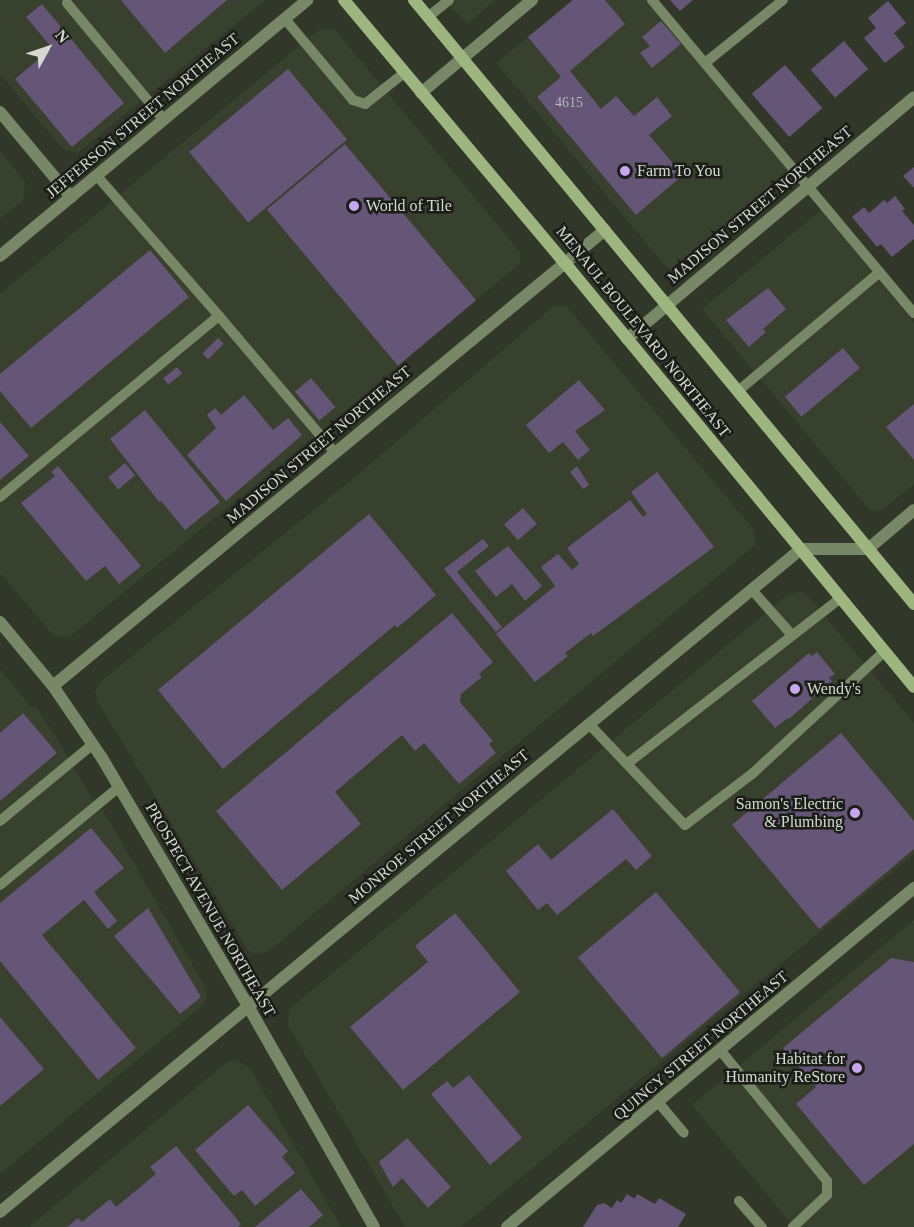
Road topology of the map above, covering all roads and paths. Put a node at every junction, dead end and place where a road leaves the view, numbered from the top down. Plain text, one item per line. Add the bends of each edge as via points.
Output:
1 (307, 0) edge
2 (344, 0) edge
3 (414, 0) edge
4 (449, 0) edge
5 (532, 0) edge
6 (652, 0) edge
7 (783, 0) edge
8 (67, 3) dead end
9 (428, 17) junction
10 (285, 19) junction
11 (462, 59) junction
12 (705, 63) junction
13 (404, 73) junction
14 (421, 93) junction
15 (914, 97) edge
16 (0, 112) edge
17 (164, 120) junction
18 (96, 176) junction
19 (808, 184) junction
20 (71, 197) junction
21 (605, 230) junction
22 (0, 256) edge
23 (565, 263) junction
24 (880, 272) junction
25 (667, 305) junction
26 (912, 307) edge
27 (219, 316) junction
28 (627, 339) junction
29 (738, 392) junction
30 (336, 453) junction
31 (0, 497) edge
32 (914, 510) edge
33 (801, 549) junction
34 (868, 549) junction
35 (752, 590) junction
36 (841, 598) junction
37 (914, 604) edge
38 (0, 622) edge
39 (792, 635) junction
40 (885, 651) junction
41 (53, 686) junction
42 (914, 687) edge
43 (589, 724) junction
44 (93, 744) junction
45 (628, 764) junction
46 (119, 787) junction
47 (0, 821) edge
48 (0, 885) edge
49 (913, 890) edge
50 (248, 1006) junction
51 (721, 1051) junction
52 (658, 1102) junction
53 (684, 1133) dead end
54 (739, 1200) dead end
55 (0, 1212) edge
56 (374, 1227) edge
57 (507, 1227) edge
58 (762, 1227) edge
59 (793, 1227) edge

1 - 10 street, JEFFERSON STREET NORTHEAST
2 - 13 main road, MENAUL BOULEVARD NORTHEAST
3 - 9 main road
4 - 9 lane
5 - 11 street
6 - 12 lane
7 - 12 lane
8 - 17 lane
9 - 11 main road
10 - 13 lane via 353,100 365,104
10 - 17 street, JEFFERSON STREET NORTHEAST
11 - 14 street
11 - 21 main road
12 - 19 lane
13 - 14 main road, MENAUL BOULEVARD NORTHEAST
14 - 23 main road, MENAUL BOULEVARD NORTHEAST
15 - 19 street, MADISON STREET NORTHEAST
16 - 20 street
17 - 18 street, JEFFERSON STREET NORTHEAST
18 - 20 street, JEFFERSON STREET NORTHEAST
18 - 27 lane
19 - 24 lane
19 - 25 street, MADISON STREET NORTHEAST
20 - 22 street, JEFFERSON STREET NORTHEAST
21 - 23 street, MADISON STREET NORTHEAST
21 - 25 main road
23 - 28 main road, MENAUL BOULEVARD NORTHEAST
23 - 30 street, MADISON STREET NORTHEAST
24 - 26 lane
24 - 29 lane
25 - 28 street, MADISON STREET NORTHEAST
25 - 29 main road
27 - 30 lane
27 - 31 lane
28 - 33 main road, MENAUL BOULEVARD NORTHEAST
29 - 34 main road
30 - 41 street, MADISON STREET NORTHEAST
32 - 34 street
33 - 34 street
33 - 35 street, MONROE STREET NORTHEAST
33 - 36 main road, MENAUL BOULEVARD NORTHEAST
34 - 37 main road
35 - 39 lane
35 - 43 street, MONROE STREET NORTHEAST
36 - 39 lane
36 - 40 main road, MENAUL BOULEVARD NORTHEAST
38 - 41 street, PROSPECT AVENUE NORTHEAST
39 - 45 lane
40 - 42 main road, MENAUL BOULEVARD NORTHEAST
40 - 45 lane via 752,774 685,825
41 - 44 street, PROSPECT AVENUE NORTHEAST
43 - 45 lane
43 - 50 street, MONROE STREET NORTHEAST
44 - 46 street, PROSPECT AVENUE NORTHEAST
44 - 47 lane
46 - 48 lane
46 - 50 street, PROSPECT AVENUE NORTHEAST
49 - 51 street, QUINCY STREET NORTHEAST
50 - 55 street, MONROE STREET NORTHEAST
50 - 56 street, PROSPECT AVENUE NORTHEAST
51 - 52 street, QUINCY STREET NORTHEAST
51 - 59 lane via 827,1180 827,1195
52 - 53 lane
52 - 57 street, QUINCY STREET NORTHEAST
54 - 58 lane

